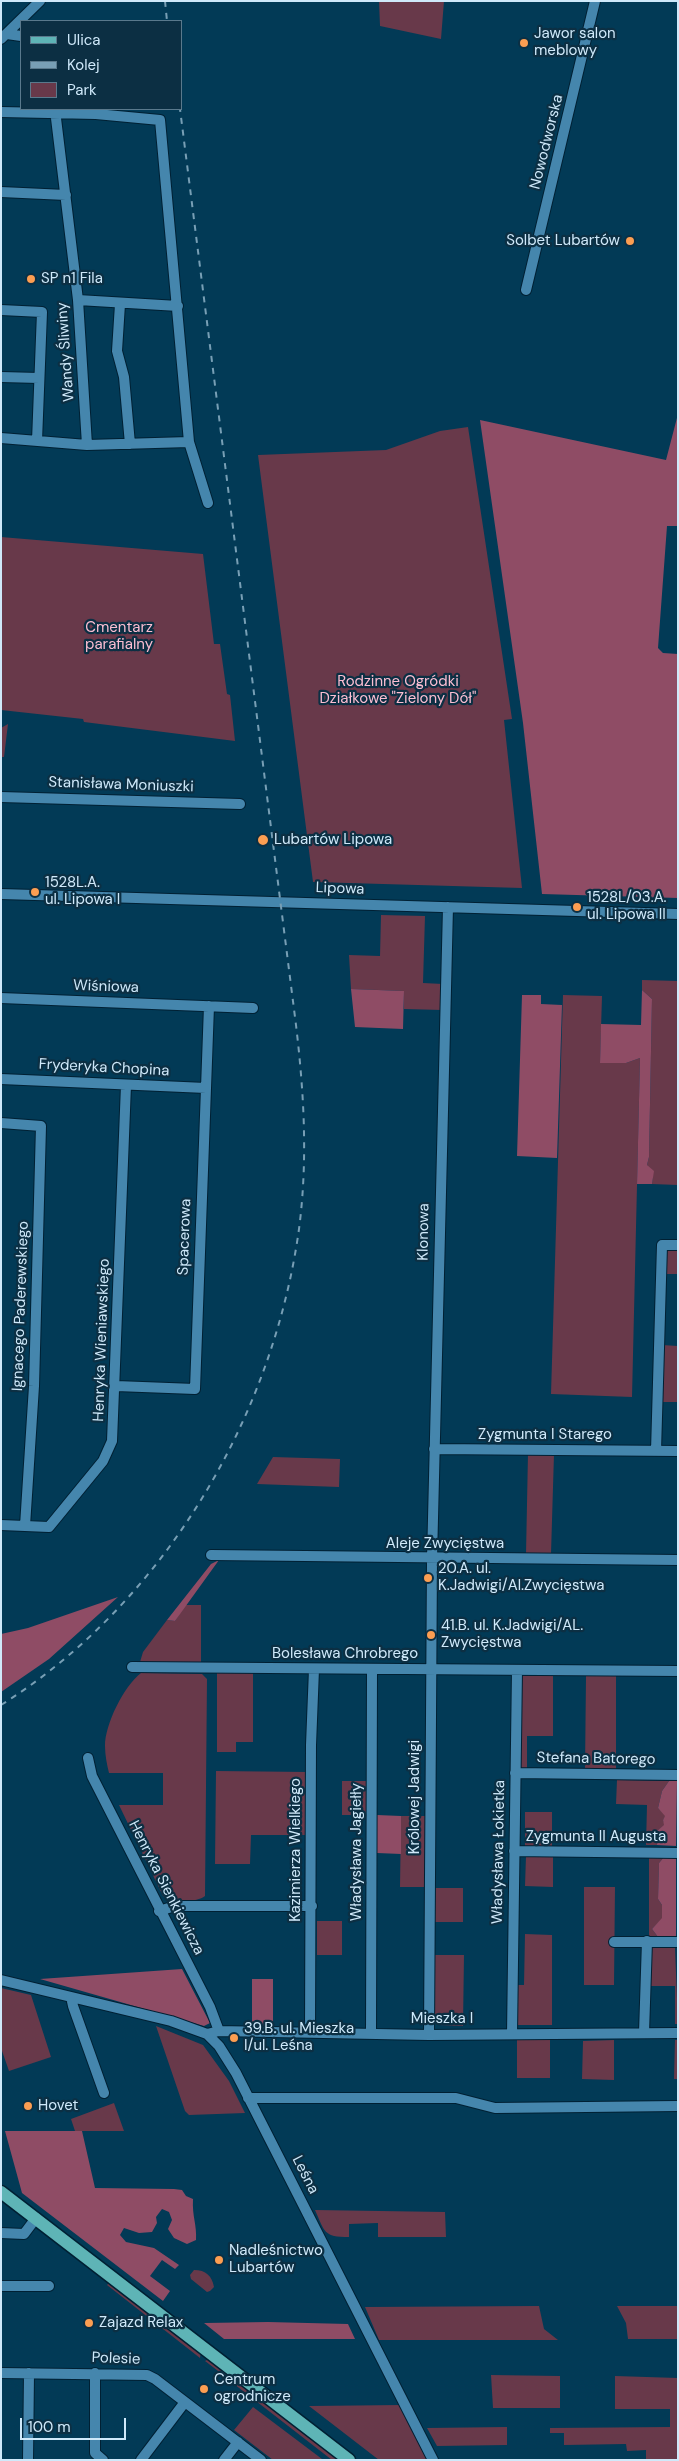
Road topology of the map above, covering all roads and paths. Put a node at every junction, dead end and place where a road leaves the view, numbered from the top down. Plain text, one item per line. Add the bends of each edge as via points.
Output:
1 (40, 1) edge
2 (595, 1) edge
3 (21, 20) edge
4 (20, 21) edge
5 (20, 36) edge
6 (4, 37) edge
7 (55, 111) edge
8 (1, 112) edge
9 (1, 192) edge
10 (66, 195) junction
11 (526, 290) dead end
12 (78, 300) junction
13 (120, 304) junction
14 (178, 306) junction
15 (1, 310) edge
16 (1, 377) edge
17 (39, 378) junction
18 (1, 438) edge
19 (37, 441) junction
20 (188, 442) junction
21 (130, 444) junction
22 (87, 445) junction
23 (208, 503) dead end
24 (1, 797) edge
25 (240, 804) dead end
26 (1, 894) edge
27 (448, 907) junction
28 (678, 914) edge
29 (1, 998) edge
30 (209, 1006) junction
31 (252, 1008) dead end
32 (1, 1079) edge
33 (126, 1085) junction
34 (206, 1088) junction
35 (1, 1123) edge
36 (678, 1245) edge
37 (116, 1386) junction
38 (434, 1449) junction
39 (656, 1450) junction
40 (678, 1451) edge
41 (1, 1525) edge
42 (25, 1526) junction
43 (211, 1555) dead end
44 (432, 1559) junction
45 (678, 1560) edge
46 (132, 1667) dead end
47 (314, 1669) junction
48 (431, 1669) junction
49 (372, 1670) junction
50 (517, 1670) junction
51 (678, 1671) edge
52 (88, 1758) dead end
53 (515, 1773) junction
54 (678, 1776) edge
55 (514, 1851) junction
56 (678, 1853) edge
57 (312, 1906) junction
58 (159, 1911) junction
59 (614, 1942) dead end
60 (647, 1942) junction
61 (678, 1942) edge
62 (1, 1980) edge
63 (71, 1997) junction
64 (219, 2031) junction
65 (310, 2032) junction
66 (644, 2032) junction
67 (678, 2033) edge
68 (207, 2034) junction
69 (371, 2034) junction
70 (512, 2034) junction
71 (429, 2035) junction
72 (104, 2093) dead end
73 (248, 2098) junction
74 (678, 2106) edge
75 (1, 2192) edge
76 (36, 2218) junction
77 (1, 2233) edge
78 (1, 2286) edge
79 (49, 2286) dead end
80 (1, 2373) edge
81 (29, 2373) junction
82 (95, 2373) junction
83 (185, 2402) junction
84 (238, 2442) junction
85 (28, 2460) edge
86 (103, 2460) edge
87 (141, 2460) edge
88 (224, 2460) edge
89 (261, 2460) edge
90 (350, 2460) edge
91 (433, 2460) edge

1 - 3 street
2 - 11 street, Nowodworska
4 - 6 street
5 - 6 street
7 - 8 street
7 - 10 street, Wandy Śliwiny
7 - 14 street via 160,120
9 - 10 street
10 - 12 street, Wandy Śliwiny
12 - 13 street
12 - 22 street, Wandy Śliwiny
13 - 14 street
13 - 21 street via 117,351 124,376
14 - 20 street
15 - 17 street via 42,312
16 - 17 street
17 - 19 street
18 - 19 street
19 - 22 street
20 - 21 street
20 - 23 street
21 - 22 street
24 - 25 street, Stanisława Moniuszki
26 - 27 street, Lipowa
27 - 28 street, Lipowa
27 - 38 street, Klonowa
29 - 30 street, Wiśniowa
30 - 31 street, Wiśniowa
30 - 34 street, Spacerowa
32 - 33 street, Fryderyka Chopina
33 - 34 street, Fryderyka Chopina
33 - 37 street, Henryka Wieniawskiego
34 - 37 street, Spacerowa via 195,1390
35 - 42 street, Ignacego Paderewskiego via 41,1126 34,1386
36 - 39 street via 662,1245
37 - 42 street, Henryka Wieniawskiego via 112,1441 103,1461 49,1527
38 - 39 street, Zygmunta I Starego
38 - 44 street, Klonowa
39 - 40 street, Zygmunta I Starego
41 - 42 street, Henryka Wieniawskiego
43 - 44 street, Aleje Zwycięstwa
44 - 45 street, Aleje Zwycięstwa
44 - 48 street, Królowej Jadwigi
46 - 47 street, Bolesława Chrobrego
47 - 49 street, Bolesława Chrobrego
47 - 57 street, Kazimierza Wielkiego
48 - 49 street, Bolesława Chrobrego
48 - 50 street, Bolesława Chrobrego
48 - 71 street, Królowej Jadwigi
49 - 69 street, Władysława Jagiełły
50 - 51 street, Bolesława Chrobrego
50 - 53 street, Władysława Łokietka
52 - 58 street, Henryka Sienkiewicza via 92,1776
53 - 54 street, Stefana Batorego
53 - 55 street, Władysława Łokietka
55 - 56 street, Zygmunta II Augusta
55 - 70 street, Władysława Łokietka
57 - 58 street via 175,1906
57 - 65 street, Kazimierza Wielkiego
58 - 64 street, Henryka Sienkiewicza via 210,2007
59 - 60 street
60 - 61 street
60 - 66 street
62 - 63 street, Leśna
63 - 68 street, Leśna via 172,2021
63 - 72 street
64 - 65 street, Mieszka I
64 - 68 street, Mieszka I
65 - 69 street, Mieszka I
66 - 67 street, Mieszka I
66 - 70 street, Mieszka I
68 - 73 street, Leśna via 229,2060
69 - 71 street, Mieszka I
70 - 71 street, Mieszka I
73 - 74 street via 456,2098 495,2108
73 - 91 street, Leśna
75 - 76 main road
76 - 77 street via 24,2234
76 - 90 main road
78 - 79 street
80 - 81 street, Polesie
81 - 82 street, Polesie
81 - 85 street
82 - 83 street, Polesie via 147,2375
82 - 86 street via 94,2453
83 - 84 street, Polesie
83 - 87 street
84 - 88 street
84 - 89 street, Polesie

